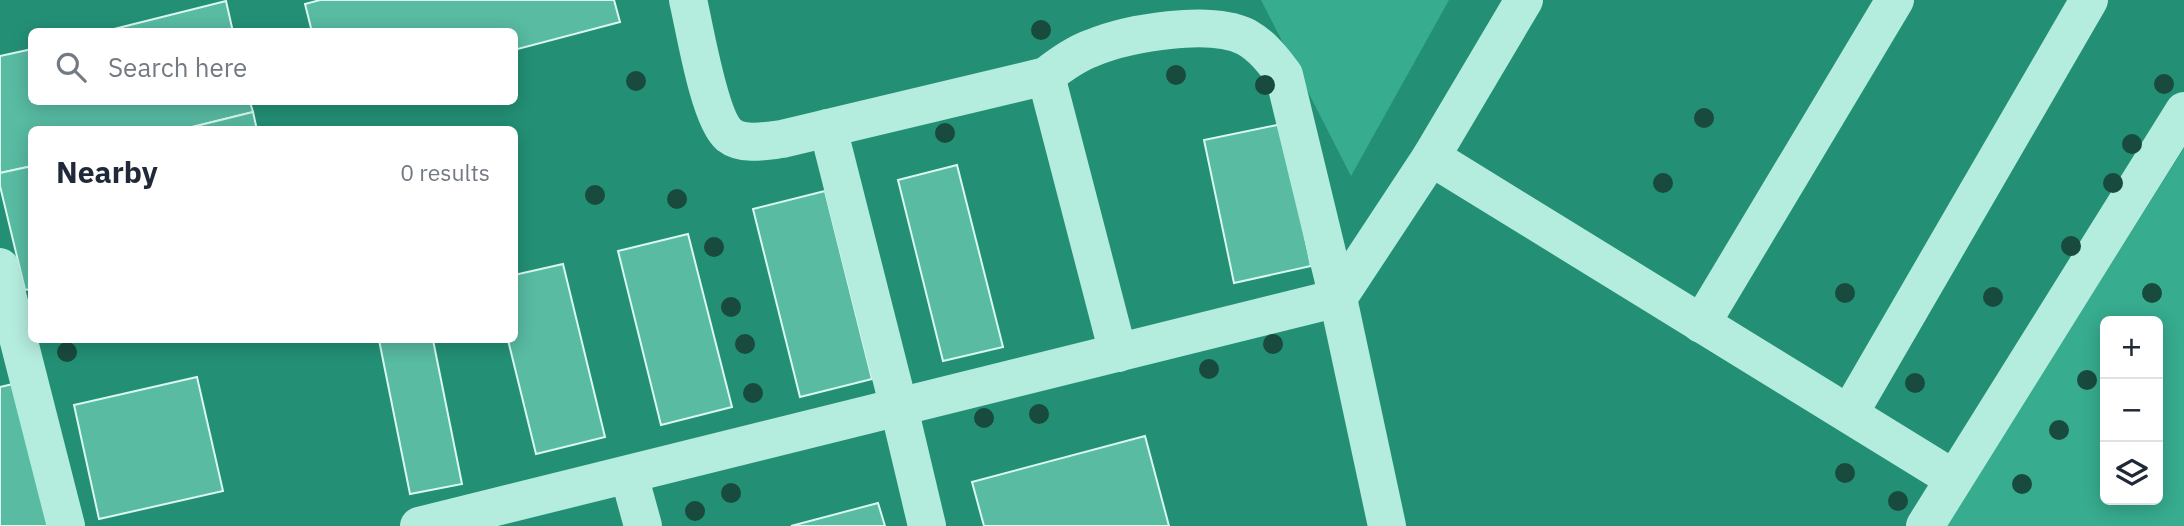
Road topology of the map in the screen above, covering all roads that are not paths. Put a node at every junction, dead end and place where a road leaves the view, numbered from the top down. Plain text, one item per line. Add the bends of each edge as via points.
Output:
1 (688, 0) edge
2 (1524, 0) edge
3 (1895, 0) edge
4 (2089, 0) edge
5 (1046, 76) junction
6 (2184, 111) edge
7 (828, 128) junction
8 (1431, 157) junction
9 (0, 267) edge
10 (1338, 298) junction
11 (1701, 324) junction
12 (1118, 353) junction
13 (899, 408) junction
14 (1849, 414) junction
15 (629, 474) junction
16 (1954, 480) junction
17 (66, 526) edge
18 (419, 526) edge
19 (643, 526) edge
20 (927, 526) edge
21 (1387, 526) edge
22 (1925, 526) edge

1 - 7 lane via 715,113 729,135 753,143
2 - 8 lane
3 - 11 lane
4 - 14 lane
5 - 7 lane
5 - 10 lane via 1091,48 1175,29 1245,37 1270,55 1284,75
5 - 12 lane
6 - 16 lane
7 - 13 lane
8 - 10 lane
8 - 11 lane
9 - 17 lane
10 - 12 lane
10 - 21 lane
11 - 14 lane
12 - 13 lane
13 - 15 lane
13 - 20 lane
14 - 16 lane
15 - 18 lane
15 - 19 lane
16 - 22 lane

